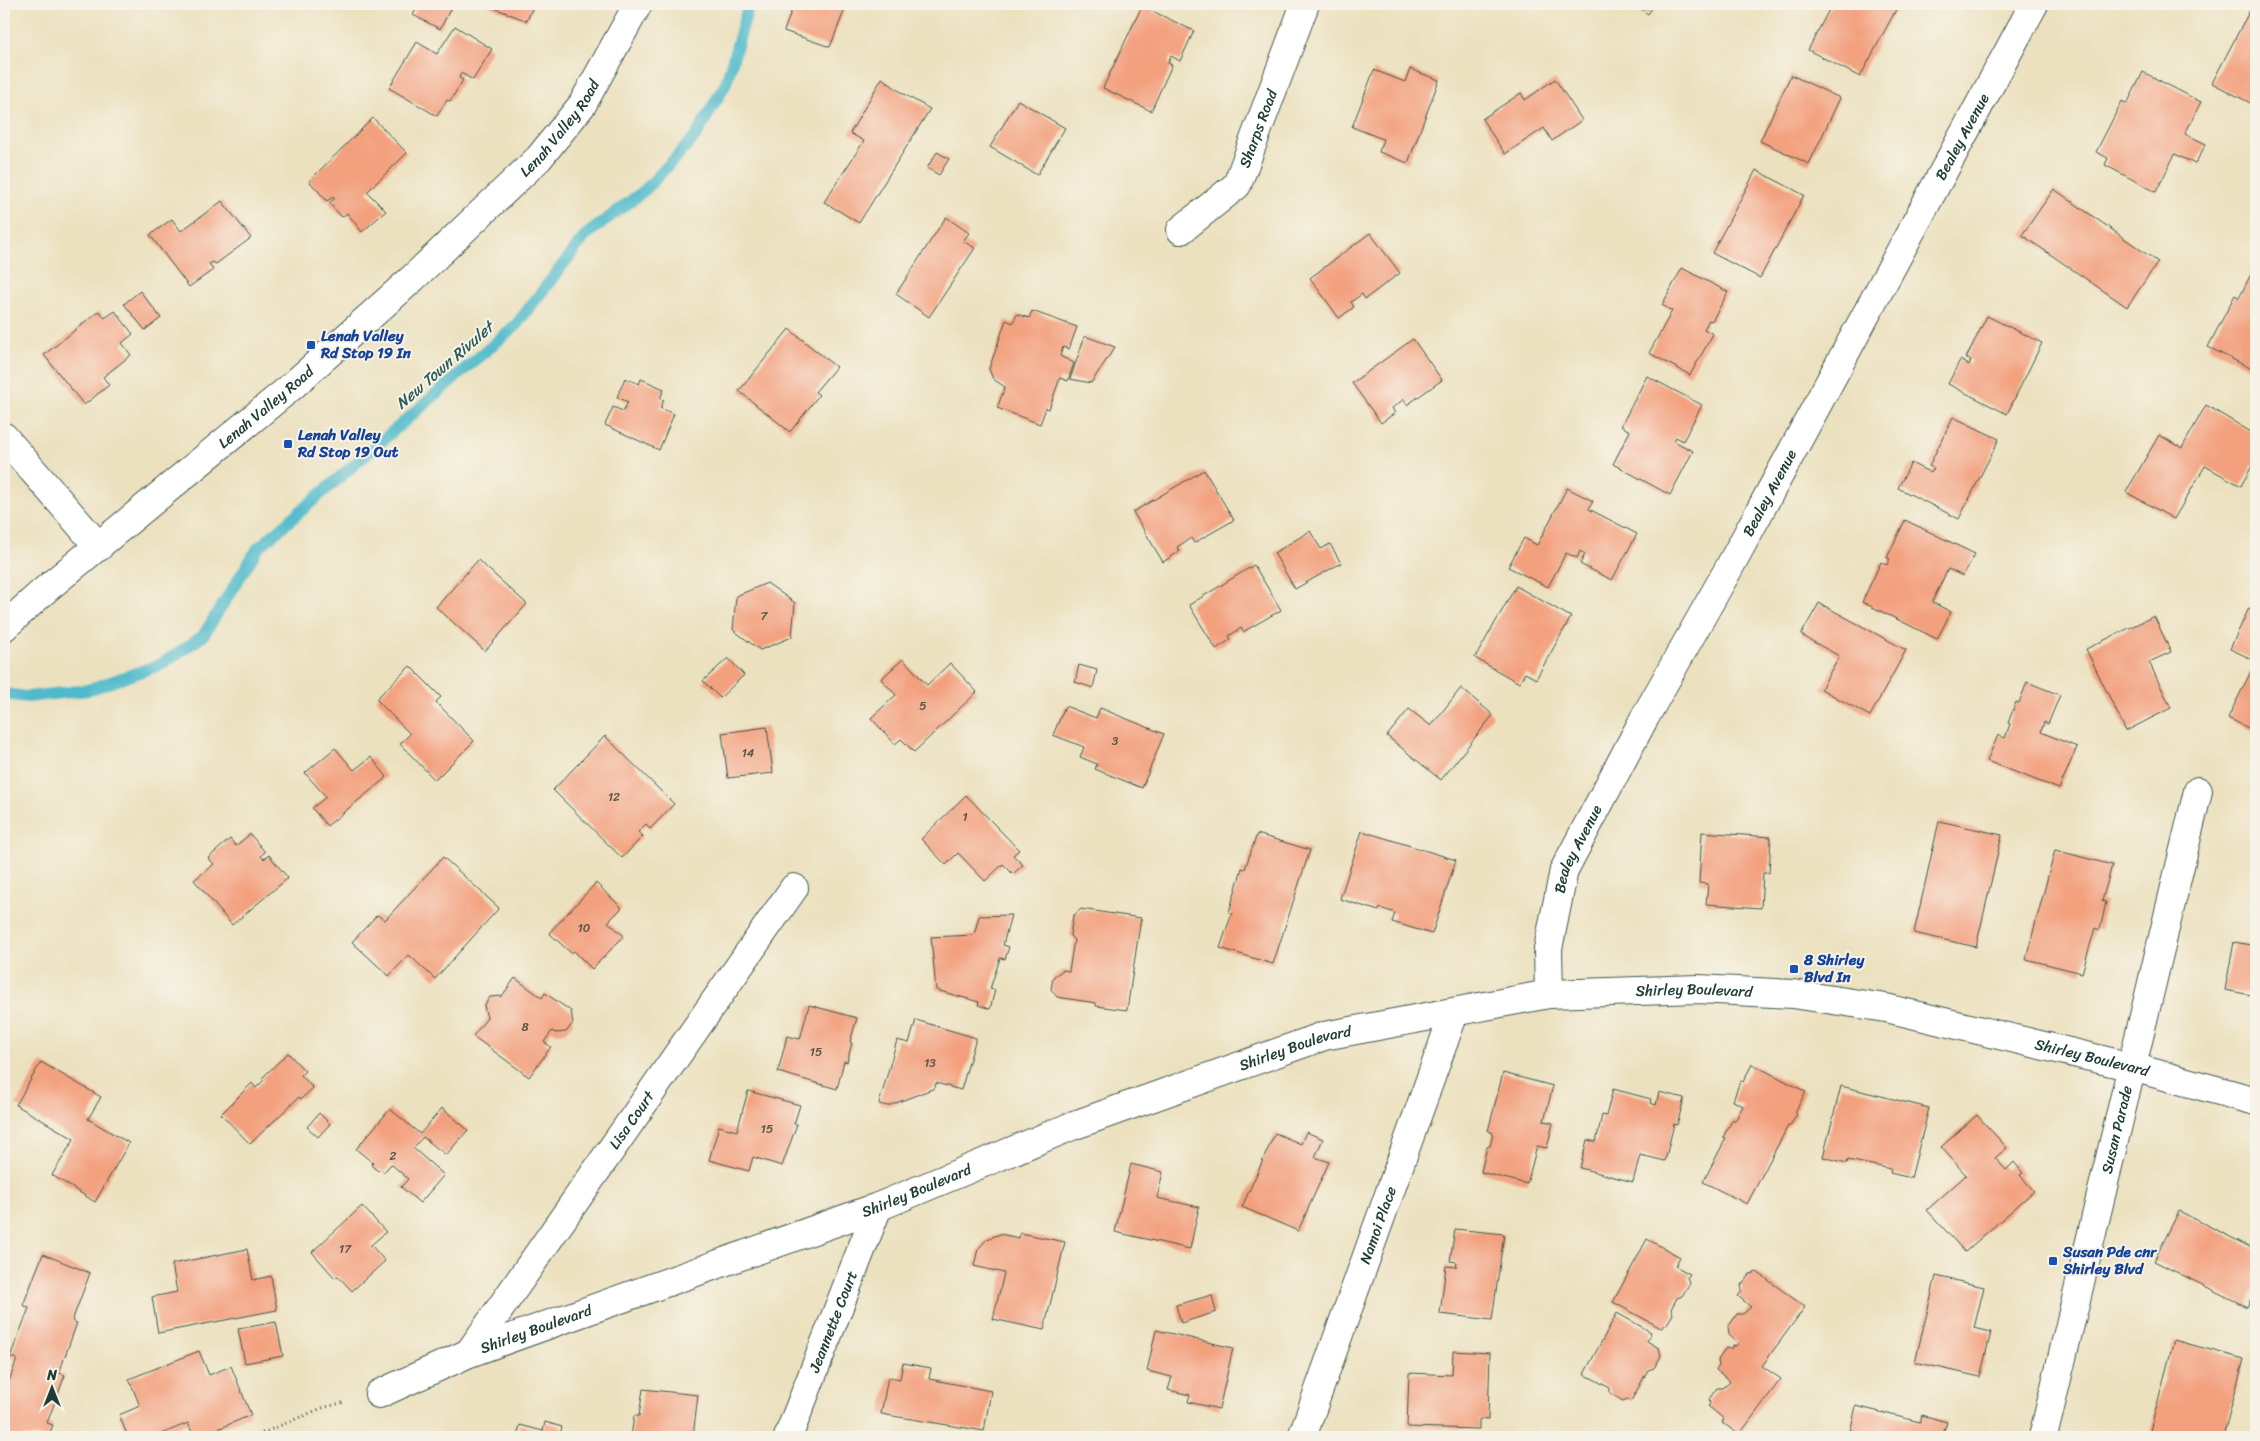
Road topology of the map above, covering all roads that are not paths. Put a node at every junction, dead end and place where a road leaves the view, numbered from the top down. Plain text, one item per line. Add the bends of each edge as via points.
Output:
1 (638, 4) edge
2 (1305, 4) edge
3 (2034, 4) edge
4 (1181, 230) dead end
5 (4, 438) edge
6 (99, 547) junction
7 (4, 627) edge
8 (2198, 792) dead end
9 (794, 888) dead end
10 (1549, 994) junction
11 (1454, 1013) junction
12 (2132, 1068) junction
13 (2256, 1101) edge
14 (878, 1207) junction
15 (469, 1352) junction
16 (379, 1394) road end
17 (788, 1437) edge
18 (1302, 1437) edge
19 (2043, 1437) edge

1 - 6 street, Lenah Valley Road via 582,104 540,158 413,278 298,380
2 - 4 street, Sharps Road via 1237,185
3 - 10 street, Bealey Avenue via 1564,870 1548,949
5 - 6 street
6 - 7 street, Lenah Valley Road
8 - 12 street, Susan Parade
9 - 15 street, Lisa Court
10 - 11 street, Shirley Boulevard
10 - 12 street, Shirley Boulevard via 1698,989 1793,994 1886,1008
11 - 14 street, Shirley Boulevard via 1324,1036 1072,1126
11 - 18 street, Namoi Place
12 - 13 street, Shirley Boulevard
12 - 19 street, Susan Parade
14 - 15 street, Shirley Boulevard
14 - 17 street, Jeannette Court
15 - 16 street, Shirley Boulevard

